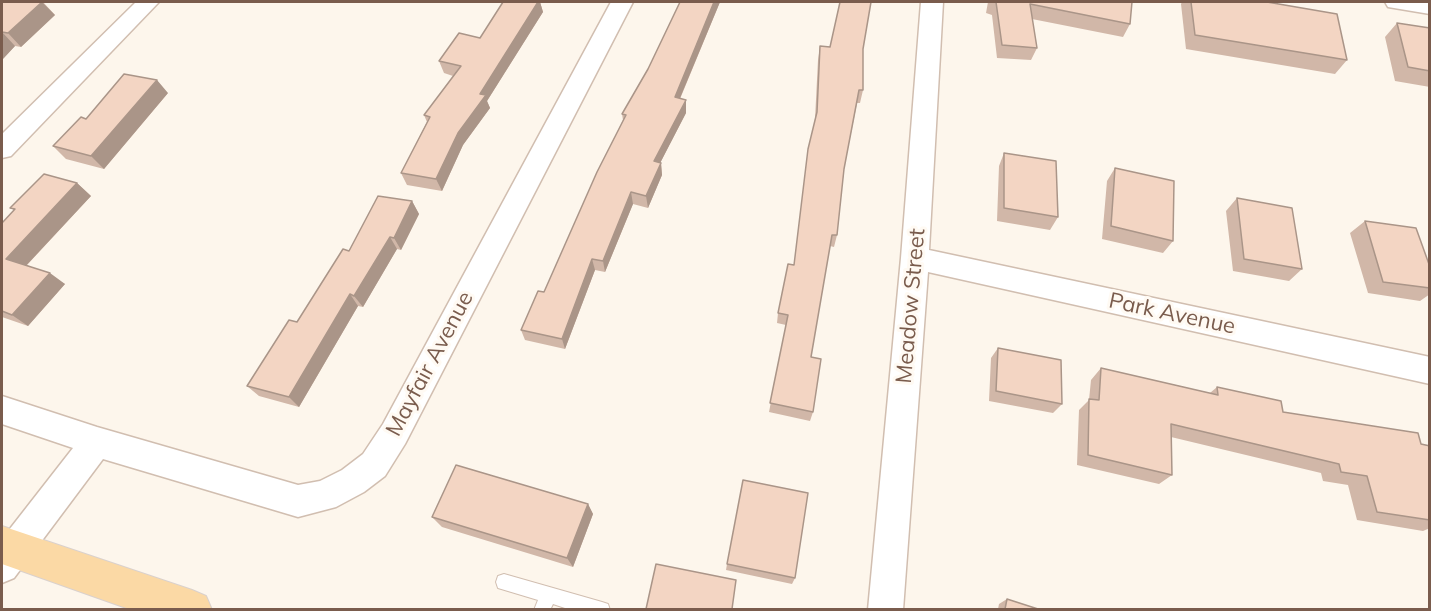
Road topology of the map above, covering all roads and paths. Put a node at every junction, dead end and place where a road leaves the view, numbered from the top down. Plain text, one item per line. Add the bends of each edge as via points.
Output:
1 (148, 2) edge
2 (622, 2) edge
3 (932, 2) edge
4 (1396, 2) edge
5 (1430, 7) edge
6 (2, 149) edge
7 (915, 258) junction
8 (1430, 371) edge
9 (2, 410) edge
10 (97, 442) junction
11 (6, 553) edge
12 (504, 582) dead end
13 (545, 602) edge
14 (192, 609) edge
15 (602, 609) edge
16 (885, 609) edge

1 - 6 street
2 - 10 street, Mayfair Avenue via 374,465 324,496 298,501
3 - 7 street, Meadow Street
4 - 5 street
7 - 8 street, Park Avenue
7 - 16 street, Meadow Street
9 - 10 street, Mayfair Avenue
10 - 11 street
11 - 14 main road
12 - 13 lane
13 - 15 lane

